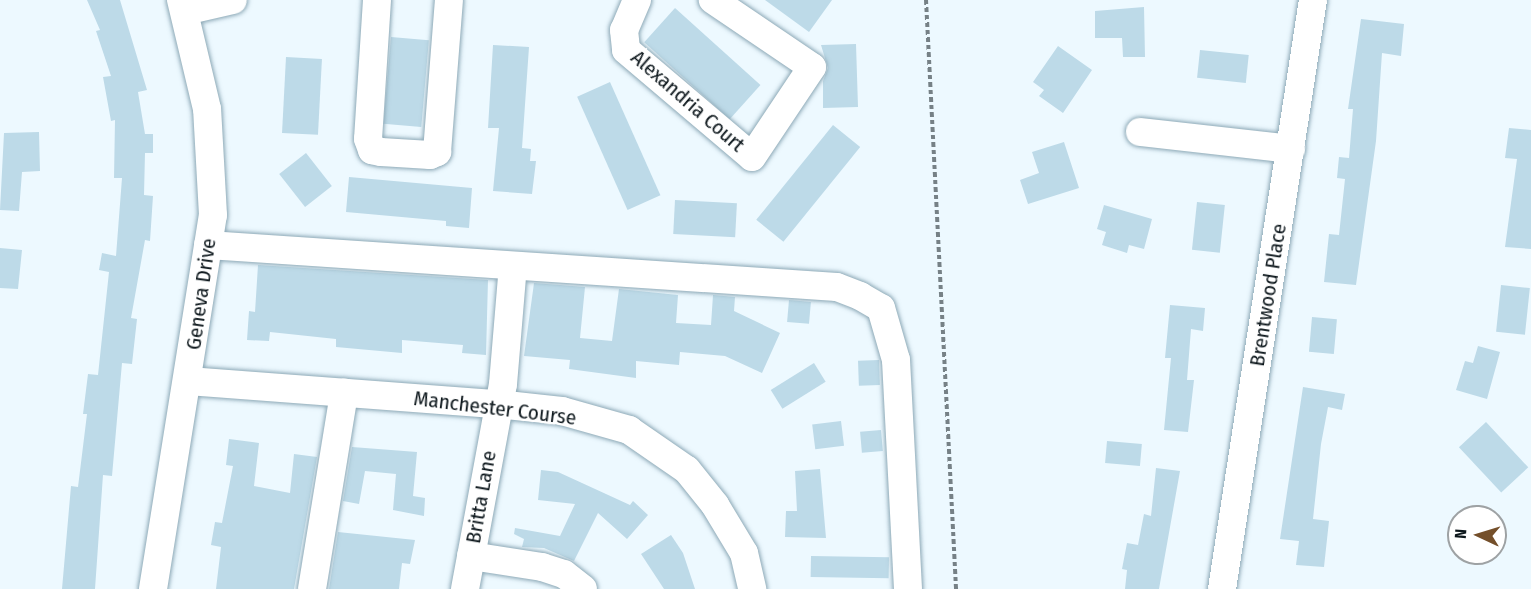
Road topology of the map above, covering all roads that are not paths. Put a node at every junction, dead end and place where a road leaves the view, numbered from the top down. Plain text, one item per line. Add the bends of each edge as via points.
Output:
1 (233, 0) edge
2 (377, 0) edge
3 (449, 0) edge
4 (637, 0) edge
5 (712, 0) edge
6 (1313, 0) edge
7 (183, 5) edge
8 (1140, 132) dead end
9 (1291, 149) junction
10 (208, 245) junction
11 (513, 266) junction
12 (188, 381) junction
13 (344, 393) junction
14 (497, 404) junction
15 (471, 556) junction
16 (153, 589) edge
17 (312, 589) edge
18 (465, 589) edge
19 (583, 589) edge
20 (752, 589) edge
21 (908, 589) edge
22 (1222, 589) edge

1 - 7 street
2 - 3 street via 368,139 372,150 430,155 437,152
4 - 5 street, Alexandria Court via 624,30 626,51 752,157 812,67
6 - 9 street, Brentwood Place
7 - 10 street, Geneva Drive via 207,109 213,215
8 - 9 street
9 - 22 street, Brentwood Place
10 - 11 street
10 - 12 street, Geneva Drive
11 - 14 street, Britta Lane via 507,357
11 - 21 street via 837,287 881,308 896,360
12 - 13 street, Manchester Course
12 - 16 street, Geneva Drive
13 - 14 street, Manchester Course
13 - 17 street
14 - 15 street, Britta Lane
14 - 20 street, Manchester Course via 562,411 629,430 687,470 744,553
15 - 18 street, Britta Lane
15 - 19 street via 553,570

